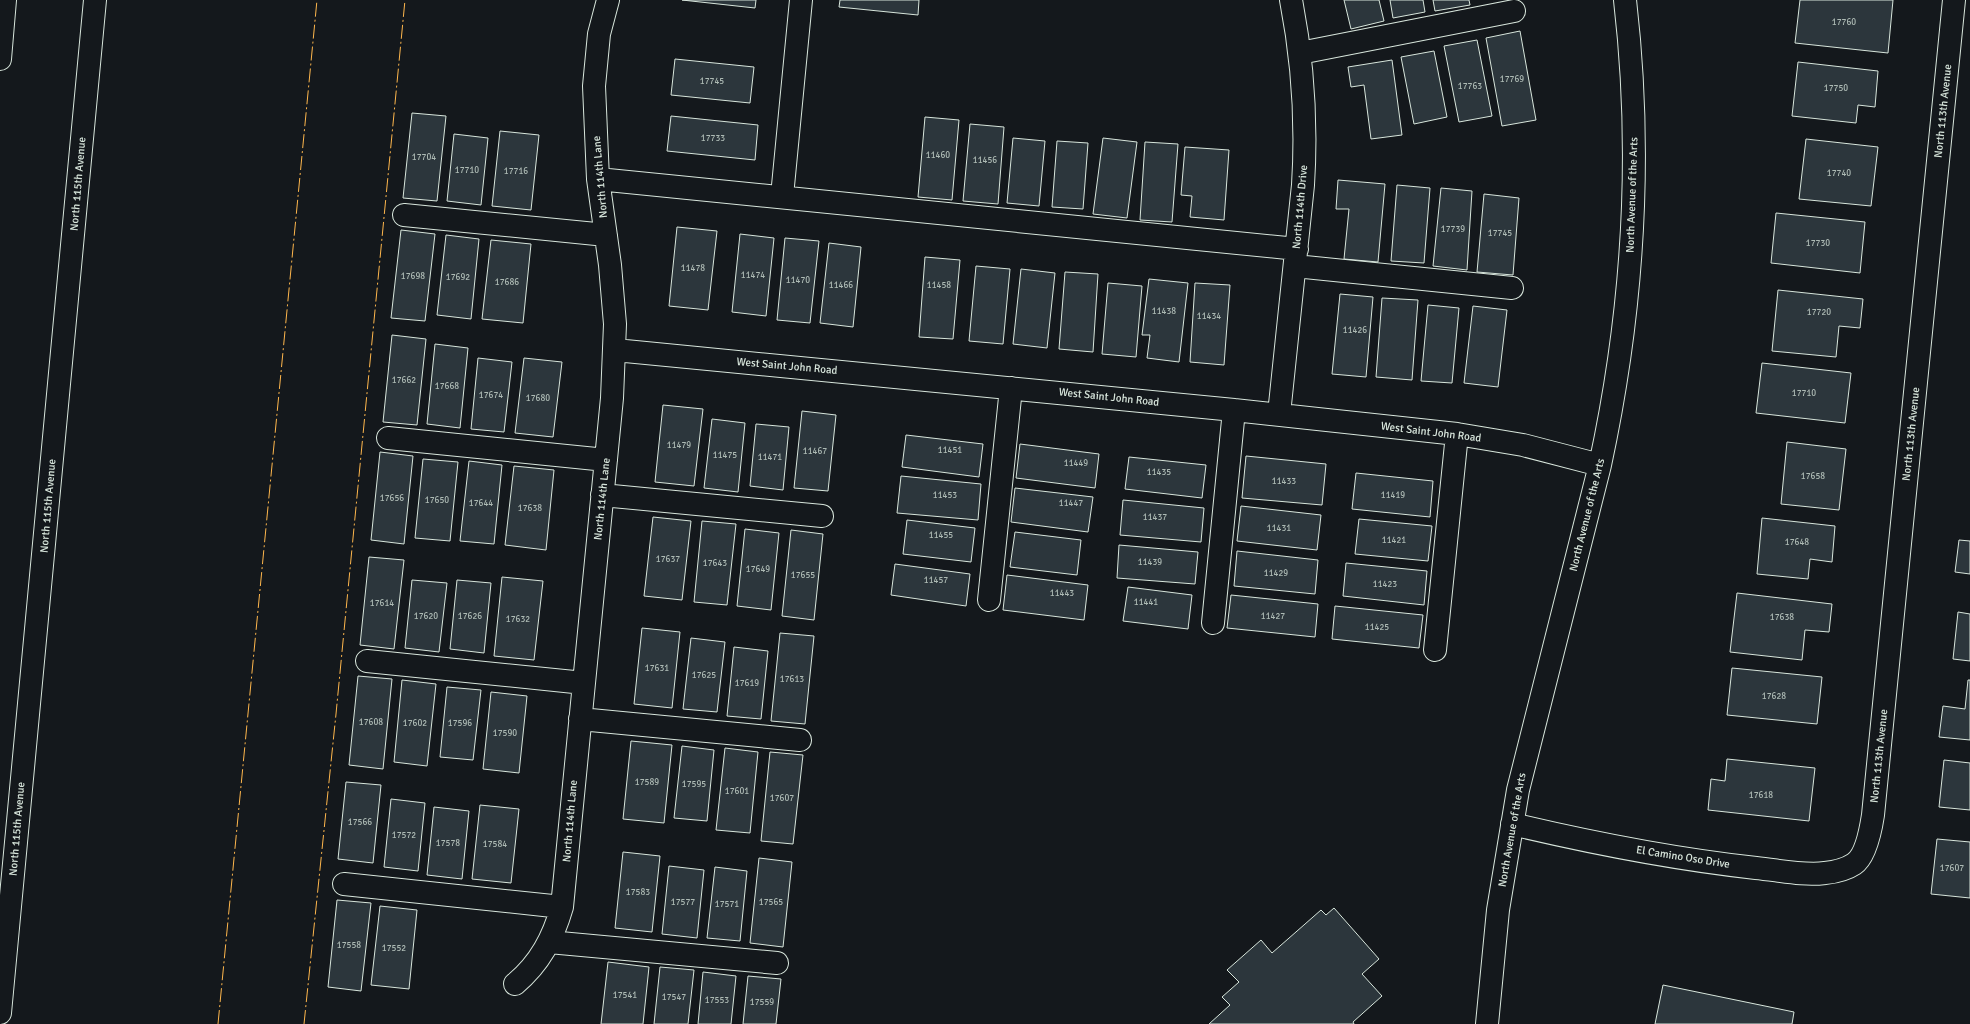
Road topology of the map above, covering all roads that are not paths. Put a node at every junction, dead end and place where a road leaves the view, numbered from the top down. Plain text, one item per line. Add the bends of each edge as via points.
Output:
1 (5, 0) edge
2 (95, 0) edge
3 (608, 0) edge
4 (801, 0) edge
5 (1291, 0) edge
6 (1626, 0) edge
7 (1954, 0) edge
8 (1514, 11) dead end
9 (1300, 53) junction
10 (0, 59) edge
11 (598, 179) junction
12 (782, 196) junction
13 (404, 215) dead end
14 (606, 235) junction
15 (1296, 257) junction
16 (1512, 288) dead end
17 (615, 350) junction
18 (1011, 388) junction
19 (1234, 410) junction
20 (1279, 414) junction
21 (1457, 434) junction
22 (388, 438) dead end
23 (606, 460) junction
24 (1600, 465) junction
25 (602, 495) junction
26 (822, 516) dead end
27 (989, 600) dead end
28 (1213, 623) dead end
29 (1436, 650) dead end
30 (367, 661) dead end
31 (584, 683) junction
32 (580, 719) junction
33 (800, 740) dead end
34 (1512, 824) junction
35 (1855, 863) joint
36 (344, 884) dead end
37 (562, 907) junction
38 (550, 942) junction
39 (776, 963) dead end
40 (515, 984) dead end
41 (0, 1012) edge
42 (1487, 1024) edge

1 - 10 street
2 - 41 street, North 115th Avenue
3 - 11 street, North 114th Lane via 599,34 594,86
4 - 12 street
5 - 9 street, North 114th Drive
6 - 24 street, North Avenue of the Arts via 1633,86 1634,201 1622,342
7 - 35 street, North 113th Avenue via 1873,815 1871,831
8 - 9 street
9 - 15 street, North 114th Drive via 1306,117
11 - 12 street
11 - 14 street, North 114th Lane
12 - 15 street
13 - 14 street
14 - 17 street, North 114th Lane via 613,288
15 - 16 street
15 - 20 street, North 114th Drive
17 - 18 street, West Saint John Road
17 - 23 street, North 114th Lane
18 - 19 street, West Saint John Road
18 - 27 street
19 - 20 street, West Saint John Road
19 - 28 street
20 - 21 street, West Saint John Road
21 - 24 street, West Saint John Road via 1523,445
21 - 29 street
22 - 23 street
23 - 25 street, North 114th Lane
24 - 34 street, North Avenue of the Arts via 1528,748
25 - 26 street
25 - 31 street, North 114th Lane
30 - 31 street
31 - 32 street, North 114th Lane
32 - 33 street
32 - 37 street, North 114th Lane
34 - 35 street, El Camino Oso Drive via 1587,841 1734,865 1824,873 1842,870
34 - 42 street, North Avenue of the Arts via 1498,910
36 - 37 street
37 - 38 street, North 114th Lane
38 - 39 street
38 - 40 street, North 114th Lane via 527,974

